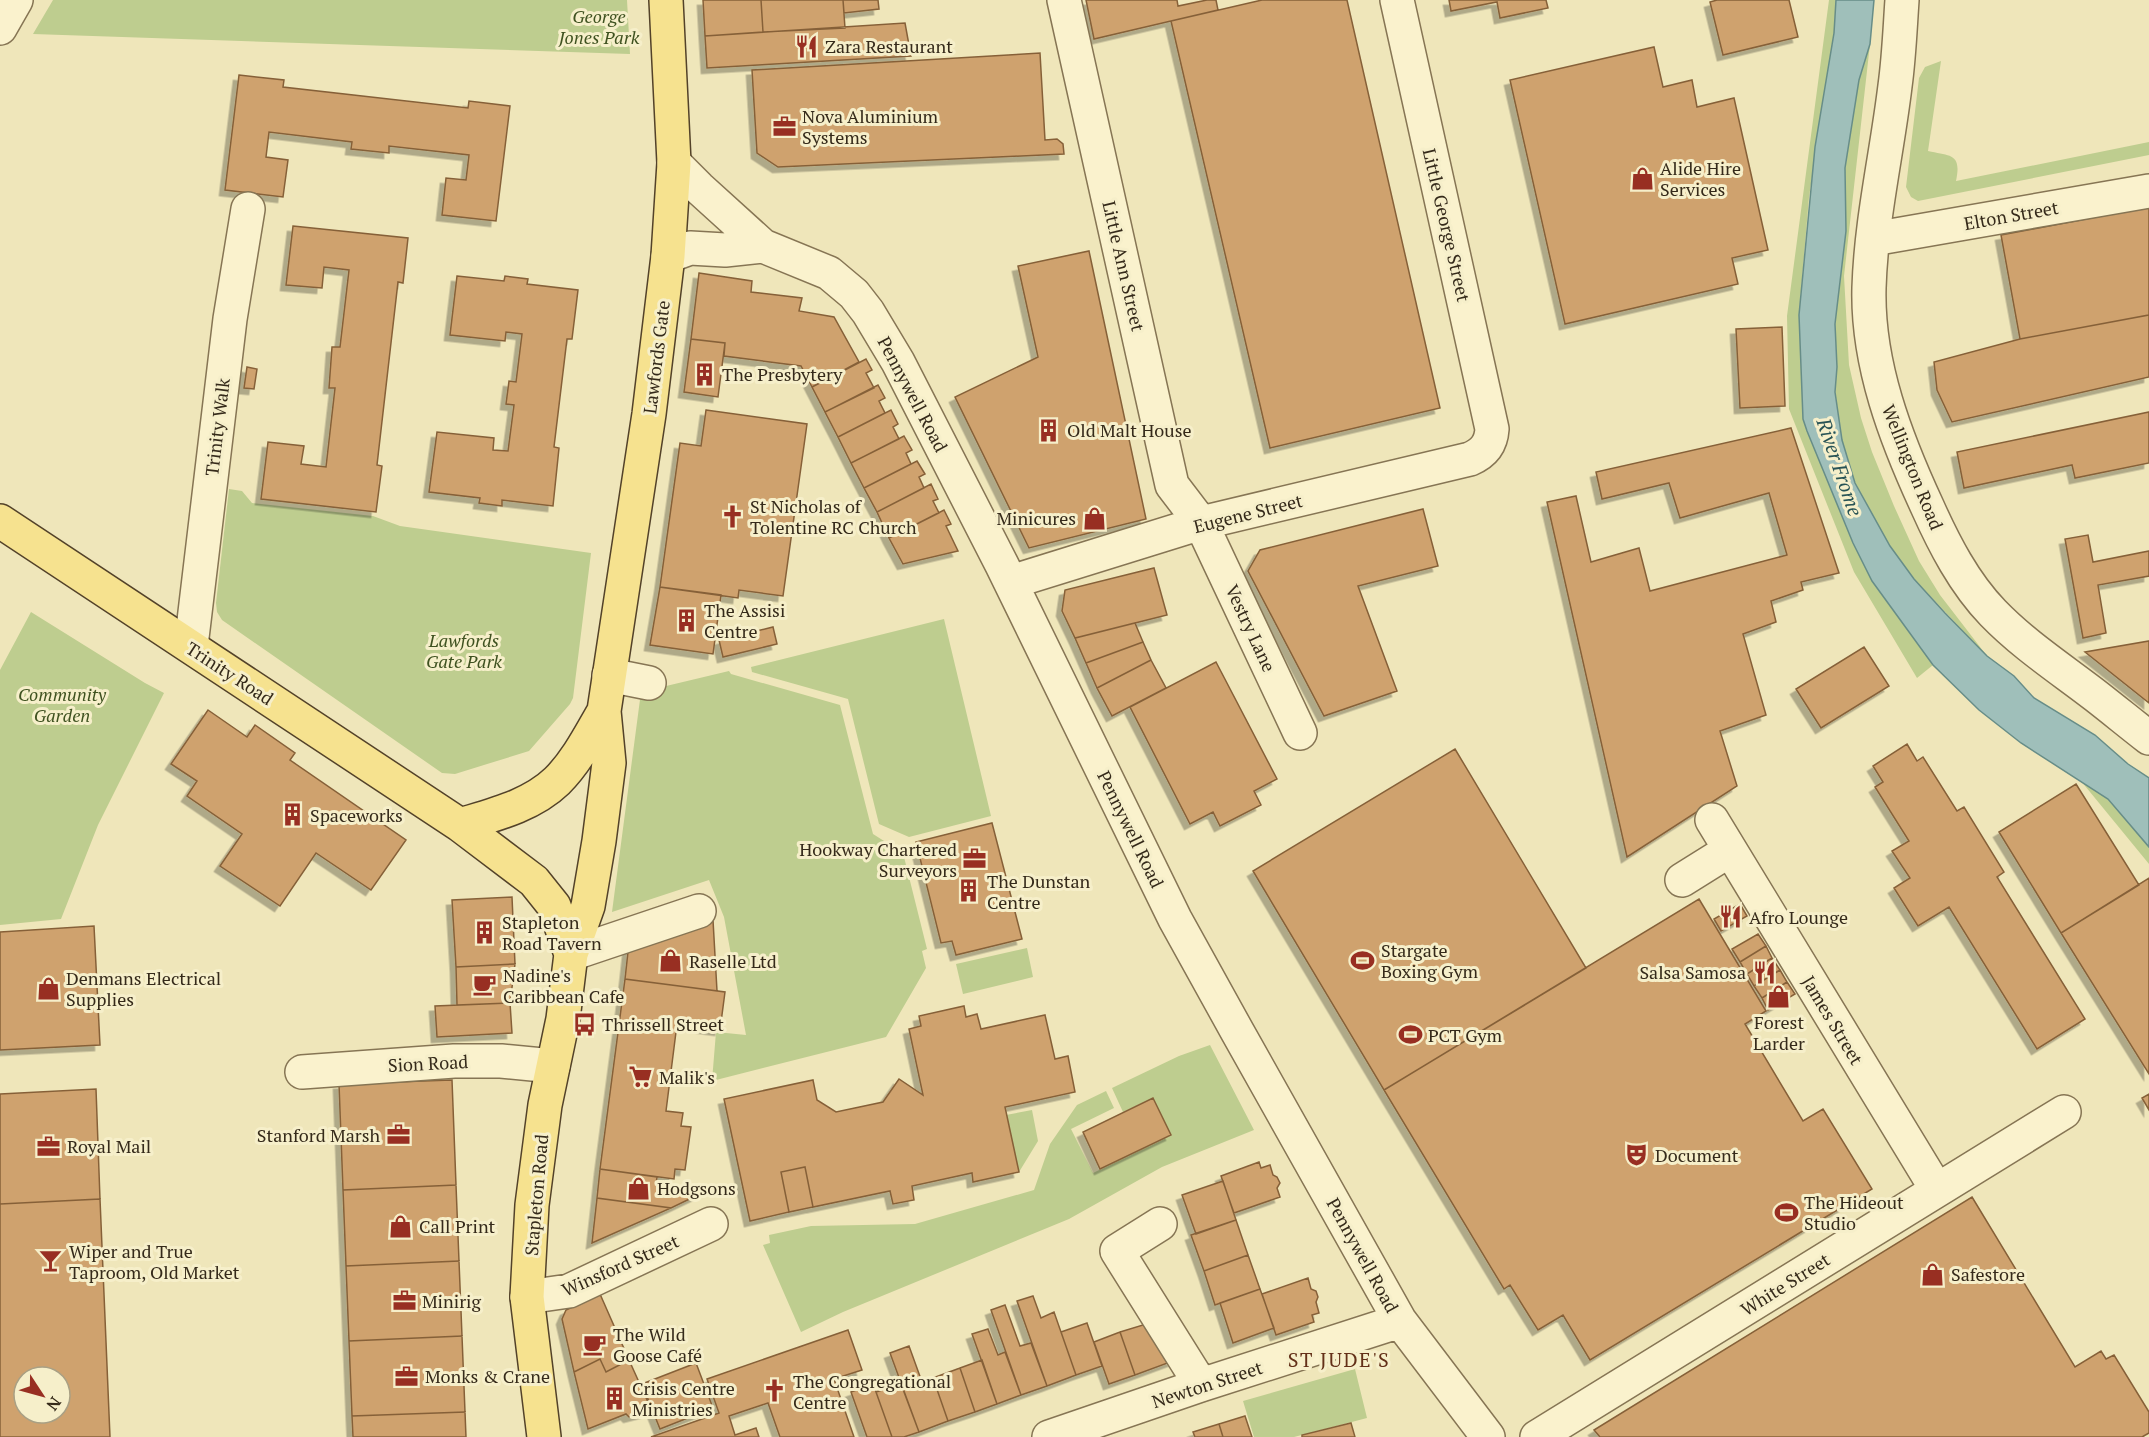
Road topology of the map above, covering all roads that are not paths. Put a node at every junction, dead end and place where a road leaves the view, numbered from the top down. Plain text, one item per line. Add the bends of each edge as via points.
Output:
1 (16, 0) edge
2 (666, 0) edge
3 (1064, 0) edge
4 (1397, 0) edge
5 (1902, 0) edge
6 (0, 28) edge
7 (674, 163) junction
8 (2149, 191) edge
9 (248, 209) dead end
10 (1873, 239) junction
11 (763, 246) junction
12 (668, 256) junction
13 (1485, 449) joint
14 (0, 521) edge
15 (1201, 523) junction
16 (1011, 582) junction
17 (190, 646) junction
18 (609, 675) junction
19 (649, 683) dead end
20 (604, 711) junction
21 (1300, 733) dead end
22 (2149, 738) edge
23 (1712, 820) dead end
24 (460, 825) junction
25 (1730, 850) junction
26 (1682, 880) dead end
27 (699, 911) dead end
28 (571, 954) junction
29 (553, 1066) junction
30 (303, 1072) dead end
31 (2064, 1113) dead end
32 (1937, 1190) junction
33 (711, 1224) dead end
34 (1160, 1224) dead end
35 (527, 1297) junction
36 (1400, 1321) junction
37 (1201, 1385) junction
38 (1473, 1431) edge
39 (544, 1437) edge
40 (1048, 1437) edge
41 (1537, 1437) edge

1 - 6 street
2 - 7 main road, Lawfords Gate
3 - 15 street, Little Ann Street via 1172,485
4 - 13 street, Little George Street via 1492,429
5 - 10 street, Wellington Road via 1895,86
7 - 11 street, Pennywell Road
7 - 12 main road, Lawfords Gate
8 - 10 street, Elton Street
9 - 17 street, Trinity Walk via 230,319
10 - 22 street, Wellington Road via 1869,290 1876,362 1893,425 1940,537 1992,612 2042,656
11 - 12 street, Pennywell Road via 690,248
11 - 16 street, Pennywell Road via 829,273 868,312 898,362
12 - 18 main road, Lawfords Gate via 649,414
13 - 15 street, Eugene Street via 1470,459
14 - 17 main road, Trinity Road
15 - 16 street, Eugene Street
15 - 21 street, Vestry Lane
16 - 36 street, Pennywell Road via 1175,919
17 - 24 main road, Trinity Road
18 - 19 street
18 - 20 main road, Lawfords Gate
20 - 24 main road via 557,781 509,810
20 - 28 main road via 609,763 600,830 588,906
23 - 25 street, James Street
24 - 28 main road, Trinity Road via 534,881 554,906
25 - 26 street
25 - 32 street, James Street
27 - 28 street
28 - 29 main road, Stapleton Road
29 - 30 street, Sion Road via 454,1060
29 - 35 main road, Stapleton Road via 532,1205
31 - 32 street, White Street
32 - 41 street, White Street
33 - 35 street, Winsford Street via 569,1291
34 - 37 street via 1117,1251
35 - 39 main road, Stapleton Road
36 - 37 street, Newton Street
36 - 38 street, Pennywell Road
37 - 40 street, Newton Street

